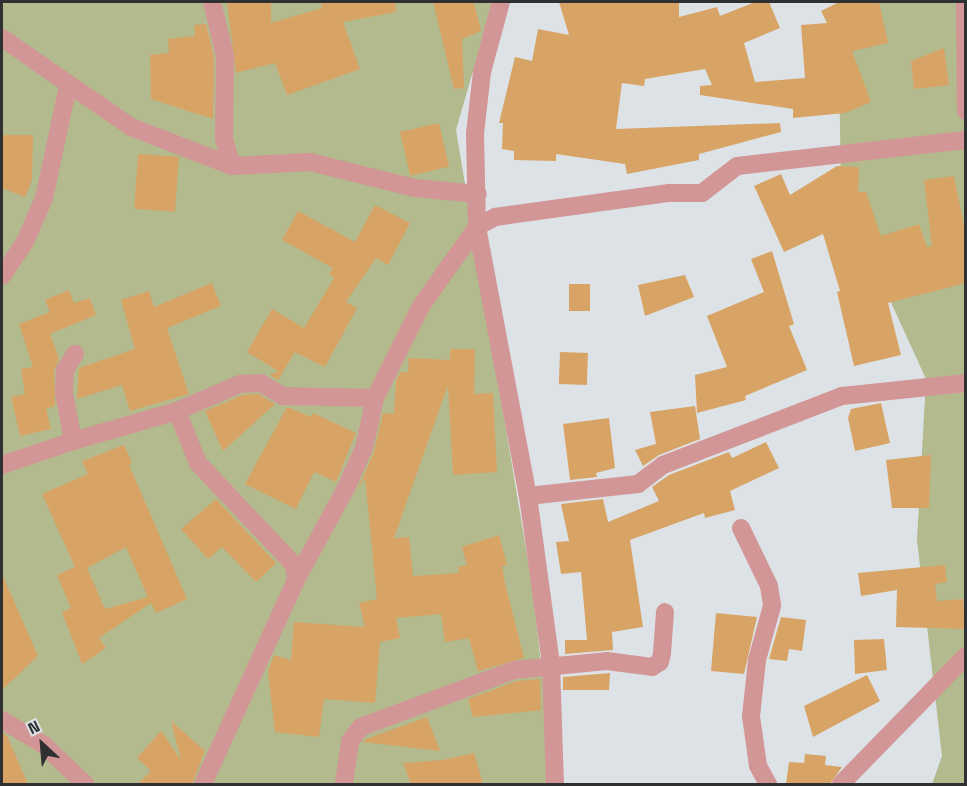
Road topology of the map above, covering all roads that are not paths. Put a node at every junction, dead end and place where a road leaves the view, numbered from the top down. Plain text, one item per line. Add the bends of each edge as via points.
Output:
1 (212, 2) edge
2 (501, 2) edge
3 (965, 2) edge
4 (2, 38) edge
5 (68, 86) junction
6 (966, 111) edge
7 (966, 140) edge
8 (232, 166) junction
9 (478, 194) junction
10 (477, 227) junction
11 (2, 276) edge
12 (75, 354) dead end
13 (966, 383) edge
14 (375, 398) junction
15 (177, 411) junction
16 (73, 441) junction
17 (2, 465) edge
18 (528, 496) junction
19 (741, 528) dead end
20 (297, 580) junction
21 (665, 612) dead end
22 (966, 656) edge
23 (552, 664) junction
24 (2, 720) edge
25 (85, 784) edge
26 (203, 784) edge
27 (344, 784) edge
28 (555, 784) edge
29 (768, 784) edge
30 (841, 784) edge

1 - 8 street via 225,56 224,139
2 - 9 street via 482,72 475,132
3 - 6 street
4 - 5 street
5 - 8 street via 131,127
5 - 11 street via 44,198 25,242
7 - 10 street via 737,166 702,193 669,193 495,217
8 - 9 street via 310,162 415,188
9 - 10 street
10 - 14 street via 421,306
10 - 18 street
12 - 16 street via 65,370 64,393
13 - 18 street via 842,396 663,465 638,484
14 - 15 street via 283,396 261,383 240,384
14 - 20 street via 364,448
15 - 16 street
15 - 20 street via 198,463 294,566
16 - 17 street
18 - 23 street
19 - 29 street via 769,586 772,606 757,660 751,716 758,766
20 - 26 street
21 - 23 street via 660,662 652,667 615,661
22 - 30 street
23 - 27 street via 503,673 361,727 350,741
23 - 28 street
24 - 25 street via 44,745

